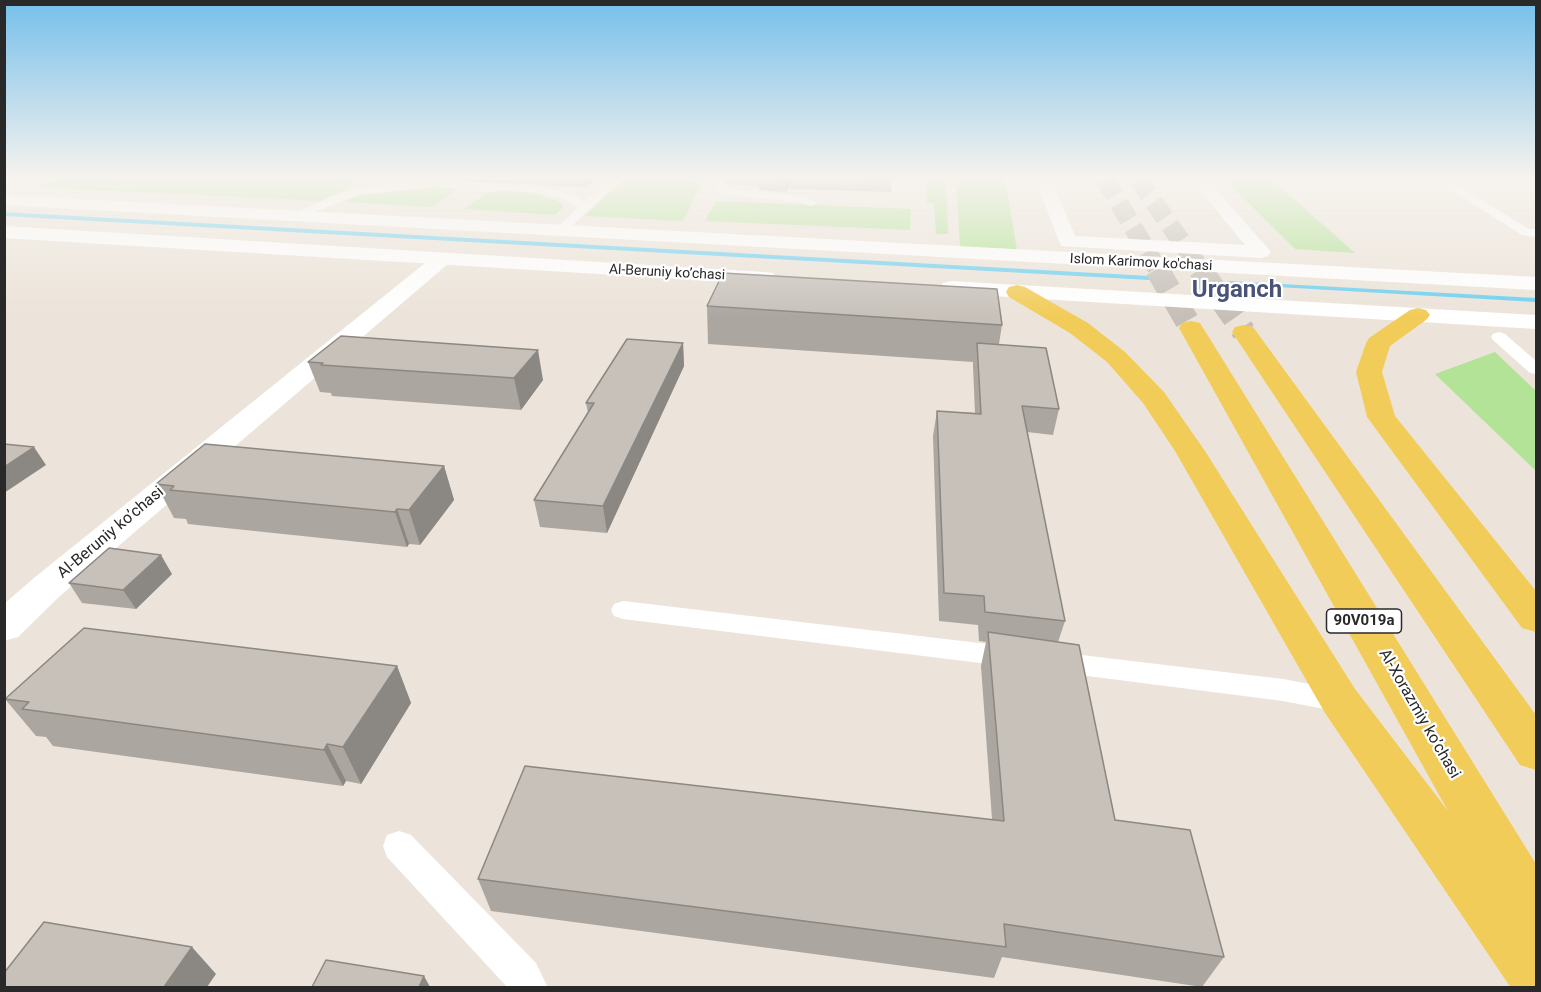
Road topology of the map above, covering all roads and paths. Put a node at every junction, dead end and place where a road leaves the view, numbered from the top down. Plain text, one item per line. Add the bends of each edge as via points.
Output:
1 (478, 225) edge
2 (565, 225) edge
3 (1061, 225) edge
4 (1239, 225) edge
5 (1515, 225) edge
6 (560, 230) junction
7 (4, 232) edge
8 (1536, 232) edge
9 (442, 259) junction
10 (781, 279) edge
11 (1536, 284) edge
12 (930, 287) edge
13 (1017, 292) junction
14 (1418, 315) junction
15 (1536, 322) edge
16 (1191, 328) tunnel mouth
17 (1244, 332) tunnel mouth
18 (1499, 337) dead end
19 (1536, 369) edge
20 (623, 610) dead end
21 (1536, 618) edge
22 (4, 627) edge
23 (1340, 701) junction
24 (1536, 751) edge
25 (399, 846) dead end
26 (1536, 914) edge
27 (1536, 974) edge
28 (529, 987) edge

1 - 6 main road
2 - 6 lane
3 - 4 main road via 1068,242 1261,252
5 - 8 lane via 1526,232
6 - 11 main road, Islom Karimov ko'chasi
7 - 9 main road, Al-Beruniy ko’chasi
9 - 10 main road, Al-Beruniy ko’chasi
9 - 22 main road, Al-Beruniy ko’chasi via 47,586
12 - 13 main road
13 - 14 main road
13 - 23 main road via 1080,328 1116,357 1154,398
14 - 15 main road
14 - 21 main road via 1377,343 1369,372 1381,417
16 - 26 main road, Al-Xorazmiy ko’chasi / 90V019a
17 - 24 main road
18 - 19 lane
20 - 23 lane via 1283,690
23 - 27 main road
25 - 28 lane via 523,976

